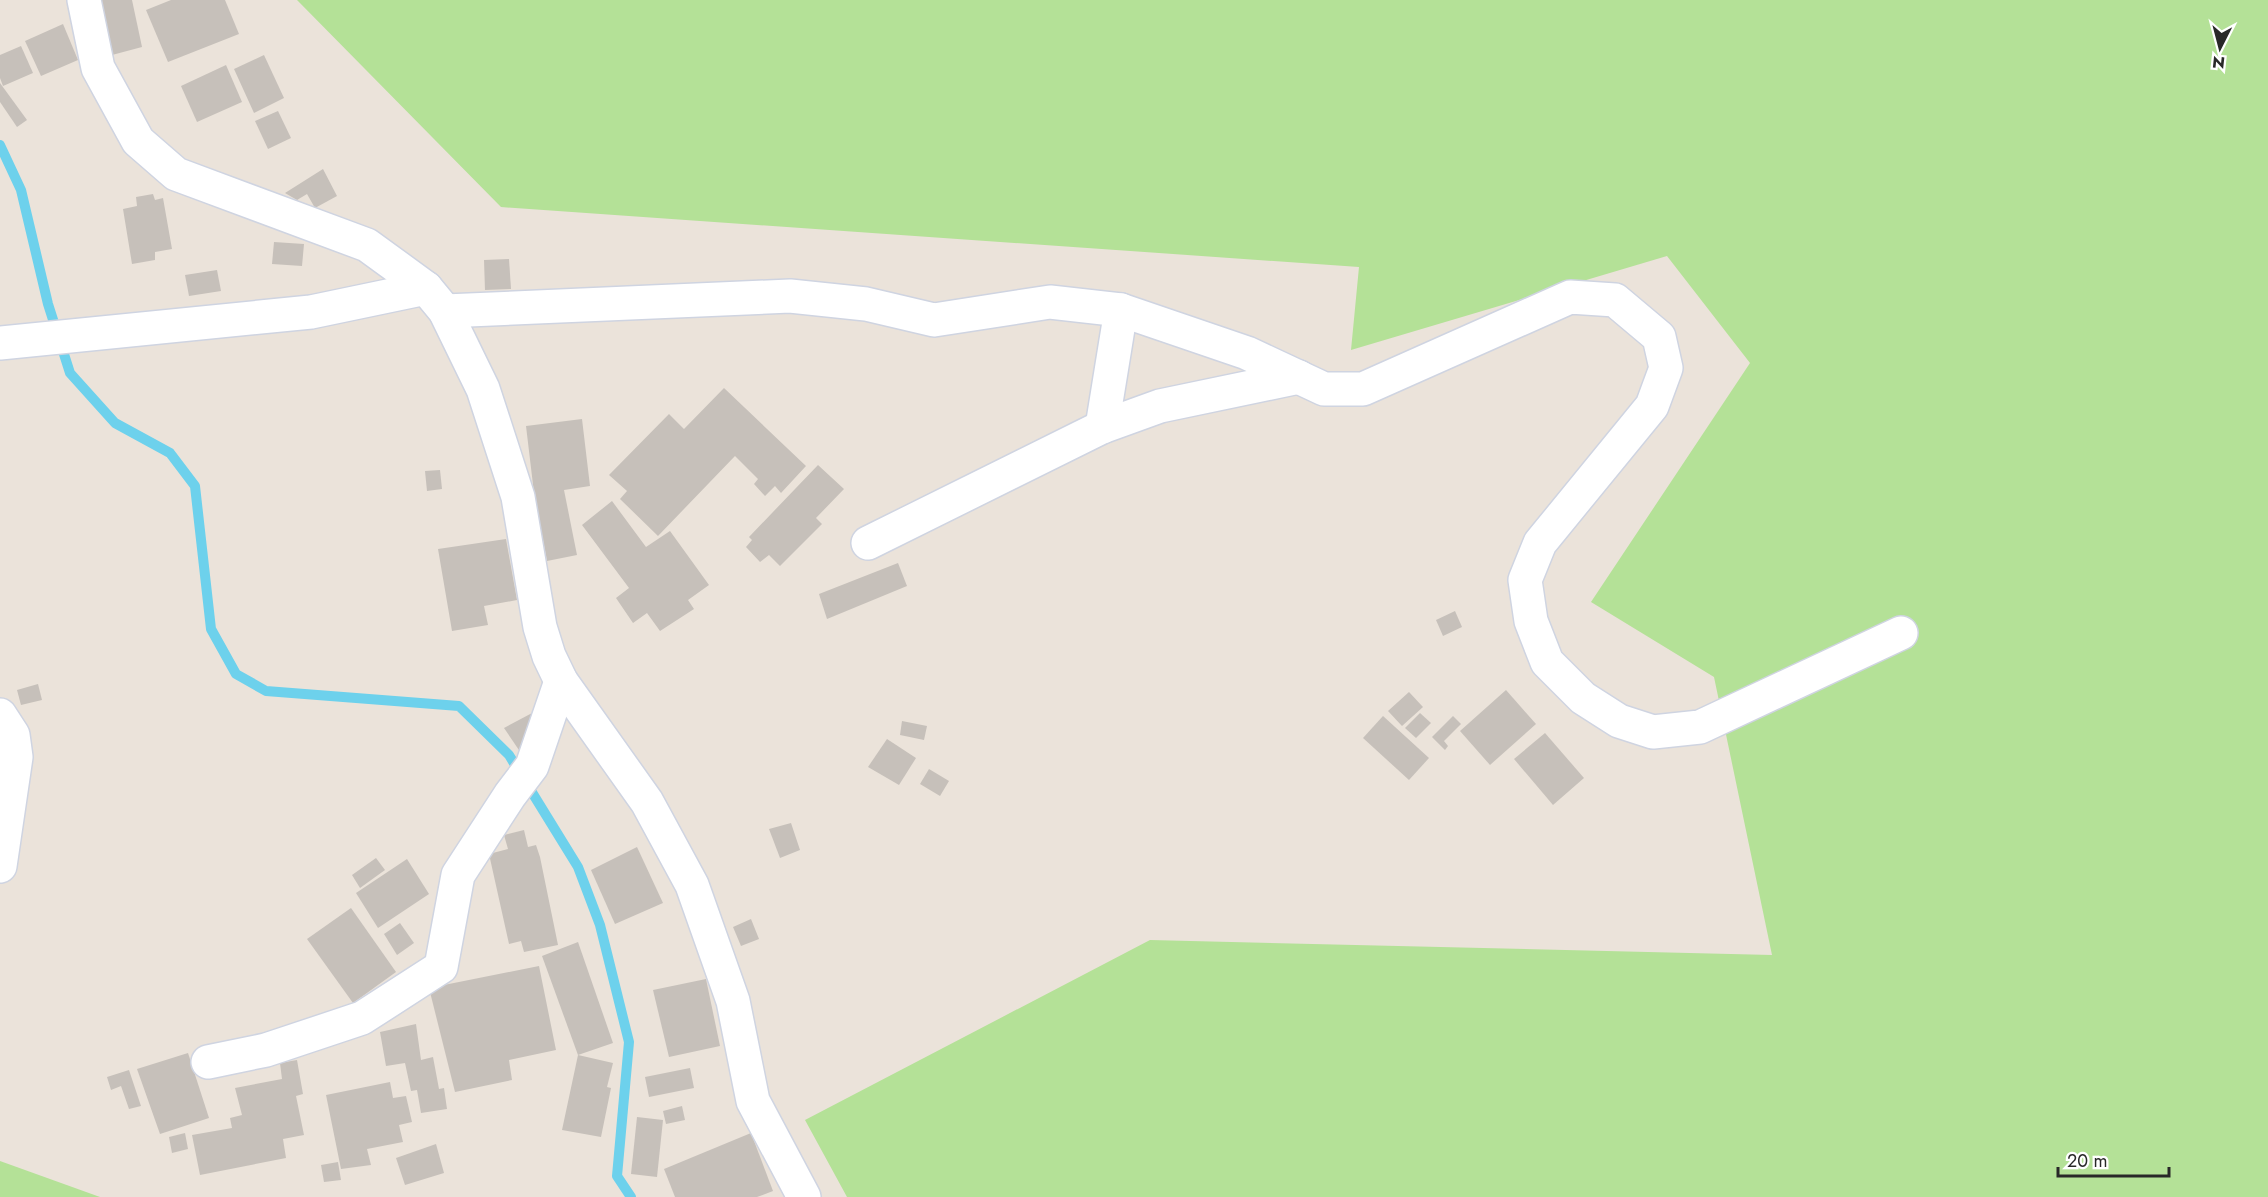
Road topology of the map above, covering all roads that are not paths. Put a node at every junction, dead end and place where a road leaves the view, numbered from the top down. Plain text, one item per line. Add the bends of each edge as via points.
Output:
1 (84, 0) edge
2 (435, 300) junction
3 (1121, 310) junction
4 (13, 342) edge
5 (1299, 377) junction
6 (1102, 427) junction
7 (868, 543) dead end
8 (1901, 633) dead end
9 (561, 681) junction
10 (0, 715) edge
11 (0, 866) edge
12 (208, 1062) dead end
13 (804, 1197) edge

1 - 2 street via 98,68 138,141 176,174 367,244
2 - 3 street via 790,296 866,304 934,320 1050,302
2 - 4 street
2 - 9 street via 483,389 518,497 540,627
3 - 5 street via 1247,352
3 - 6 street
5 - 6 street via 1160,406
5 - 8 street via 1324,389 1363,389 1570,297 1615,300 1659,337 1666,368 1652,406 1540,543 1525,580 1531,621 1547,662 1583,698 1619,721 1653,732 1700,727
6 - 7 street
9 - 12 street via 532,766 458,875 441,967 362,1018 266,1050
9 - 13 street via 647,801 692,885 733,1001 753,1101
10 - 11 street via 13,735 16,757

